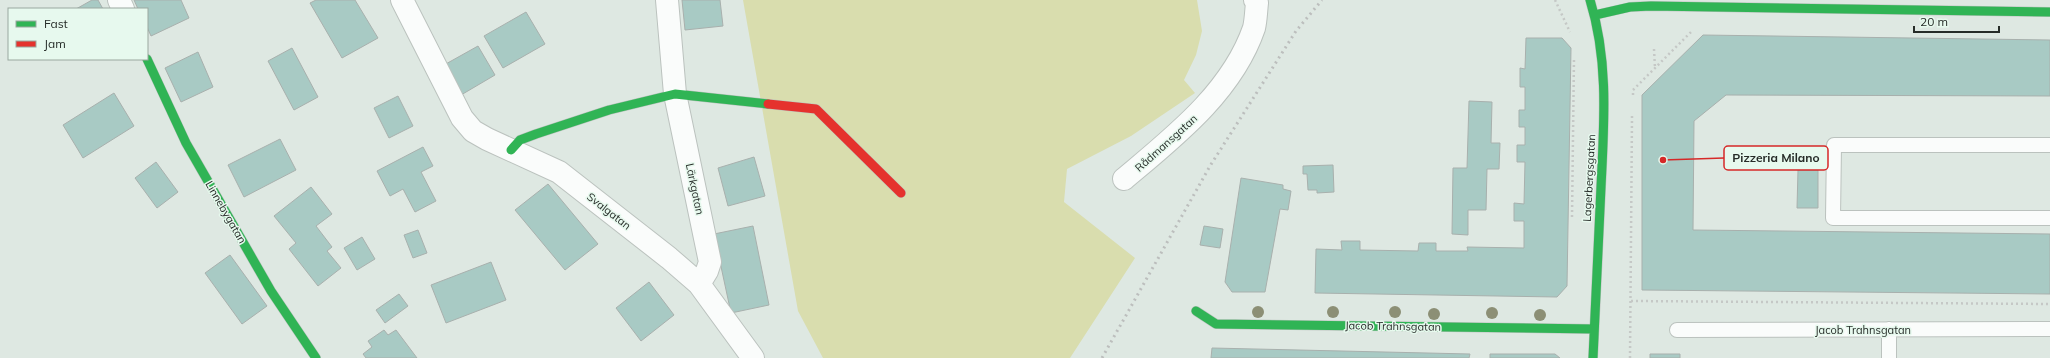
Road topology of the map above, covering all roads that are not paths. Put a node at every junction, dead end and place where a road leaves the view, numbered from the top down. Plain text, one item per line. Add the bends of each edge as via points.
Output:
1 (402, 0) edge
2 (667, 0) edge
3 (1256, 0) edge
4 (1590, 0) edge
5 (2050, 12) edge
6 (1595, 15) junction
7 (147, 60) edge
8 (675, 94) junction
9 (2050, 145) edge
10 (511, 150) junction
11 (1124, 179) dead end
12 (901, 193) dead end
13 (2050, 218) edge
14 (699, 284) junction
15 (1196, 311) dead end
16 (1594, 329) junction
17 (1889, 329) junction
18 (1677, 330) dead end
19 (2050, 330) edge
20 (316, 358) edge
21 (753, 358) edge
22 (1593, 358) edge
23 (1889, 358) edge

1 - 10 street, Svalgatan via 462,118 473,131
2 - 8 street, Lärkgatan
3 - 11 street, Rådmansgatan via 1254,27 1227,78 1186,128
4 - 6 street, Lagerbergsgatan
5 - 6 street via 1651,6 1630,7
6 - 16 street, Lagerbergsgatan via 1604,63 1605,105
7 - 20 street, Linnebygatan via 190,150 271,291
8 - 10 street via 609,110 536,134 520,140
8 - 12 street via 816,109
8 - 14 street, Lärkgatan via 710,262 708,271
9 - 13 lane via 1834,145 1833,218
10 - 14 street, Svalgatan via 559,172
14 - 21 street
15 - 16 street, Jacob Trahnsgatan via 1216,324
16 - 22 street, Lagerbergsgatan
17 - 18 lane, Jacob Trahnsgatan
17 - 19 lane, Jacob Trahnsgatan
17 - 23 lane

